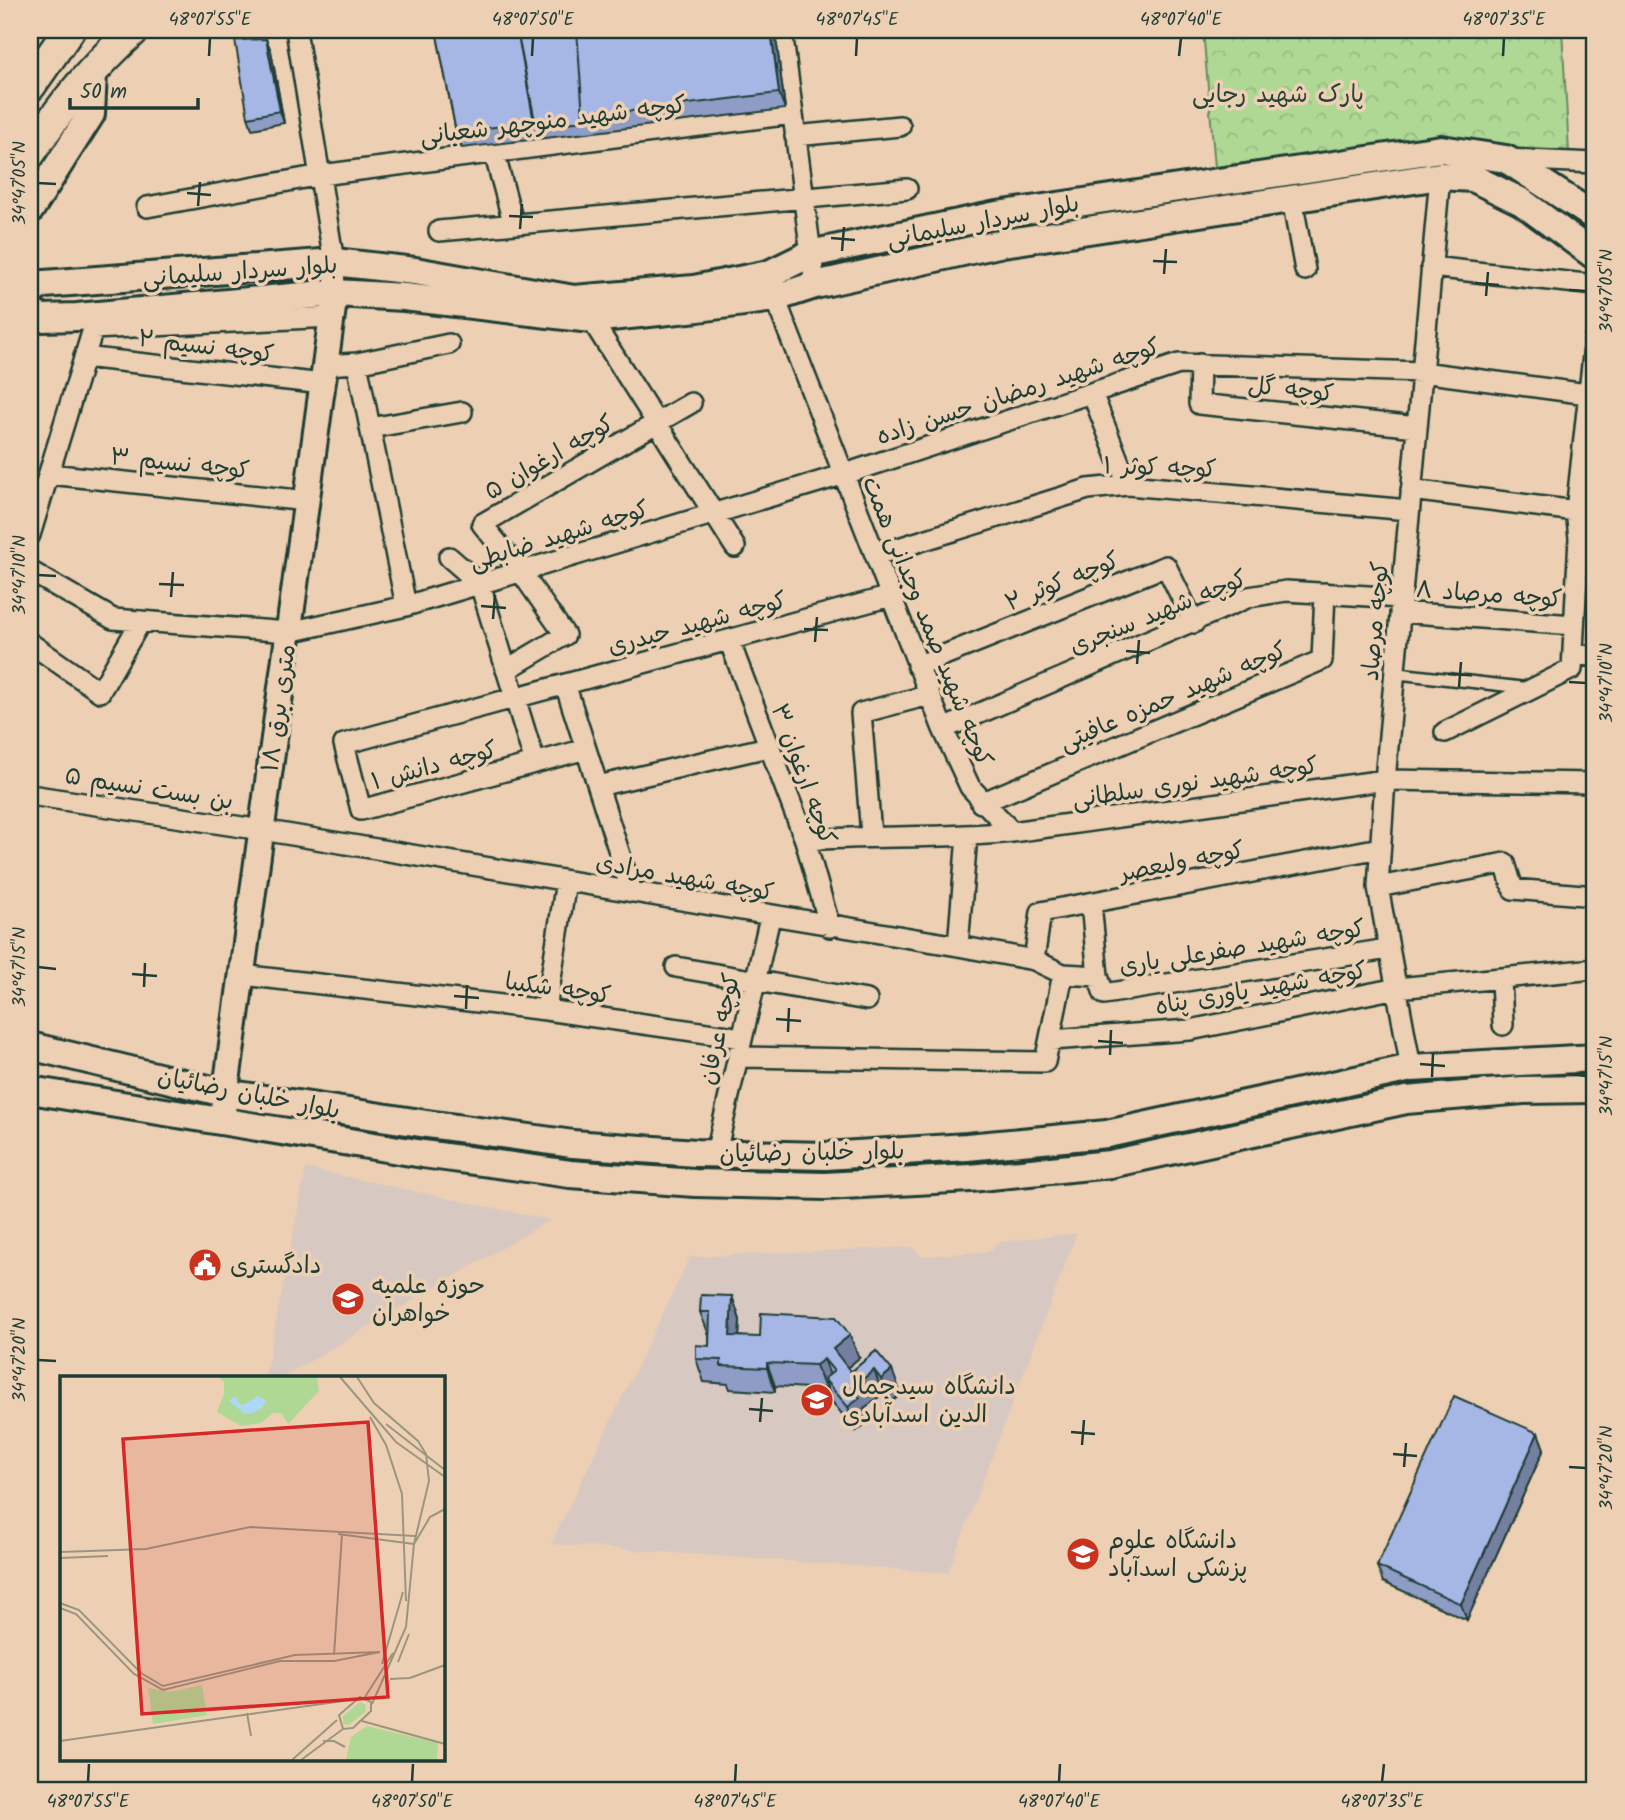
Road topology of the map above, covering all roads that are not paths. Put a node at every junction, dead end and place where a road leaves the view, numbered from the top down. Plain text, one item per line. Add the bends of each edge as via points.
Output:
1 (69, 30) edge
2 (134, 30) edge
3 (296, 30) edge
4 (782, 30) edge
5 (93, 73) junction
6 (34, 76) edge
7 (792, 114) junction
8 (901, 126) dead end
9 (795, 136) junction
10 (1441, 149) junction
11 (494, 152) junction
12 (30, 153) edge
13 (1506, 159) junction
14 (1595, 163) edge
15 (321, 175) junction
16 (1440, 176) junction
17 (906, 190) dead end
18 (804, 197) junction
19 (1292, 199) junction
20 (147, 207) dead end
21 (30, 210) edge
22 (1595, 217) edge
23 (513, 222) junction
24 (439, 231) dead end
25 (810, 254) junction
26 (1595, 256) edge
27 (334, 262) junction
28 (1432, 267) junction
29 (1304, 270) dead end
30 (815, 285) junction
31 (1595, 285) edge
32 (772, 286) junction
33 (30, 295) edge
34 (334, 305) junction
35 (30, 312) edge
36 (591, 318) junction
37 (1595, 337) edge
38 (449, 344) dead end
39 (85, 356) junction
40 (357, 363) junction
41 (1200, 365) junction
42 (1422, 372) junction
43 (324, 375) junction
44 (1092, 393) junction
45 (1592, 394) edge
46 (691, 403) dead end
47 (461, 412) dead end
48 (658, 423) junction
49 (1417, 427) junction
50 (370, 428) junction
51 (48, 474) junction
52 (842, 475) junction
53 (1128, 485) junction
54 (1587, 489) edge
55 (1411, 490) junction
56 (307, 501) junction
57 (1409, 510) junction
58 (1576, 511) junction
59 (715, 513) junction
60 (30, 536) edge
61 (1587, 538) edge
62 (734, 547) dead end
63 (876, 555) junction
64 (449, 557) dead end
65 (30, 571) edge
66 (521, 572) junction
67 (480, 584) junction
68 (1325, 593) junction
69 (891, 596) junction
70 (1401, 605) junction
71 (406, 606) junction
72 (141, 621) junction
73 (1194, 623) junction
74 (1574, 625) junction
75 (289, 632) junction
76 (729, 640) junction
77 (30, 643) edge
78 (1595, 656) edge
79 (1573, 662) junction
80 (917, 666) junction
81 (506, 670) junction
82 (1394, 673) junction
83 (565, 684) junction
84 (1530, 688) junction
85 (929, 695) junction
86 (515, 698) junction
87 (943, 729) junction
88 (1445, 732) dead end
89 (344, 744) joint
90 (768, 747) junction
91 (586, 749) junction
92 (535, 763) junction
93 (1385, 780) junction
94 (1595, 783) edge
95 (598, 786) junction
96 (30, 795) edge
97 (981, 803) junction
98 (261, 830) junction
99 (1012, 832) junction
100 (872, 835) junction
101 (967, 836) junction
102 (805, 841) junction
103 (1380, 848) junction
104 (566, 881) junction
105 (1378, 887) junction
106 (632, 892) junction
107 (1595, 896) edge
108 (1091, 903) junction
109 (770, 917) junction
110 (830, 927) junction
111 (958, 946) junction
112 (1388, 949) junction
113 (1034, 960) junction
114 (677, 967) dead end
115 (1595, 969) edge
116 (1063, 974) junction
117 (242, 975) junction
118 (1501, 978) junction
119 (755, 982) junction
120 (1101, 985) junction
121 (1397, 988) junction
122 (867, 1000) dead end
123 (546, 1010) junction
124 (1503, 1025) dead end
125 (1051, 1040) junction
126 (30, 1046) edge
127 (740, 1047) junction
128 (1595, 1058) edge
129 (1411, 1068) junction
130 (1595, 1089) edge
131 (30, 1090) edge
132 (225, 1093) junction
133 (1416, 1099) junction
134 (222, 1122) junction
135 (716, 1153) junction

1 - 6 main road
2 - 5 main road
3 - 15 street
4 - 7 street
5 - 12 main road
5 - 21 main road via 91,114
7 - 9 street
7 - 11 street, کوچه شهید منوچهر شعبانی
8 - 9 street
9 - 18 street
10 - 13 main road, بلوار سردار سلیمانی
10 - 16 main road
10 - 25 main road, بلوار سردار سلیمانی via 997,215
11 - 15 street, کوچه شهید منوچهر شعبانی
11 - 23 street
13 - 14 street
13 - 22 main road, بلوار سردار سلیمانی
15 - 20 street, کوچه شهید منوچهر شعبانی
15 - 27 street
16 - 19 main road, بلوار سردار سلیمانی
16 - 26 main road, بلوار سردار سلیمانی via 1473,178 1522,202
16 - 28 street, کوچه مرصاد
17 - 18 street
18 - 23 street
18 - 25 street
19 - 29 street
19 - 30 main road, بلوار سردار سلیمانی via 1003,243
23 - 24 street
25 - 30 street
25 - 32 main road, بلوار سردار سلیمانی
27 - 32 main road, بلوار سردار سلیمانی via 574,299
27 - 33 main road, بلوار سردار سلیمانی via 44,284
27 - 34 street
28 - 31 street
28 - 42 street, کوچه مرصاد
30 - 32 main road, بلوار سردار سلیمانی
32 - 36 main road, بلوار سردار سلیمانی
32 - 52 street, کوچه شهید صمد وجدانی همت
34 - 35 main road, بلوار سردار سلیمانی via 41,318
34 - 36 main road, بلوار سردار سلیمانی via 404,297
34 - 39 street via 93,329
34 - 43 street, ۱۸ متری برق
36 - 48 street
37 - 45 street
38 - 40 street, کوچه نسیم ۲
39 - 43 street, کوچه نسیم ۲
39 - 51 street
40 - 43 street, کوچه نسیم ۲
40 - 50 street
41 - 42 street, کوچه شهید رمضان حسن زاده
41 - 44 street, کوچه شهید رمضان حسن زاده via 1179,364
41 - 49 street, کوچه گل via 1199,404
42 - 45 street, کوچه شهید رمضان حسن زاده
42 - 49 street, کوچه مرصاد
43 - 56 street, ۱۸ متری برق
44 - 52 street, کوچه شهید رمضان حسن زاده
44 - 53 street
45 - 54 street
46 - 48 street
47 - 50 street
48 - 59 street
48 - 66 street, کوچه ارغوان ۵ via 482,524
49 - 55 street, کوچه مرصاد
50 - 71 street
51 - 56 street, کوچه نسیم ۳
51 - 60 street
52 - 59 street, کوچه شهید ضابطی
52 - 63 street, کوچه شهید صمد وجدانی همت
53 - 57 street, کوچه کوثر ۱
53 - 63 street, کوچه کوثر ۱ via 1088,489
54 - 58 street
55 - 57 street, کوچه مرصاد
55 - 58 street
56 - 75 street, ۱۸ متری برق
57 - 70 street, کوچه مرصاد
58 - 61 street
59 - 62 street
59 - 66 street, کوچه شهید ضابطی
61 - 74 street
63 - 69 street, کوچه شهید صمد وجدانی همت
64 - 67 street
65 - 72 street, کوچه شهید ضابطی via 113,619
66 - 67 street, کوچه شهید ضابطی
66 - 81 street via 565,635
67 - 71 street, کوچه شهید ضابطی
67 - 81 street
68 - 70 street, کوچه شهید سنجری
68 - 73 street, کوچه شهید سنجری via 1286,591 1249,597
68 - 97 street, کوچه شهید حمزه عافیتی via 1322,660
69 - 76 street, کوچه شهید حیدری
69 - 80 street, کوچه شهید صمد وجدانی همت
70 - 74 street, کوچه مرصاد ۸
70 - 82 street, کوچه مرصاد
71 - 75 street, کوچه شهید ضابطی
72 - 75 street, کوچه شهید ضابطی
72 - 77 street via 100,692
73 - 80 street, کوچه کوثر ۲ via 1166,566
73 - 87 street, کوچه شهید سنجری
74 - 79 street
75 - 98 street, ۱۸ متری برق
76 - 83 street, کوچه شهید حیدری
76 - 90 street, کوچه ارغوان ۳
78 - 79 street
79 - 84 street
80 - 85 street, کوچه شهید صمد وجدانی همت
81 - 86 street
82 - 84 lane
82 - 93 street, کوچه مرصاد
83 - 86 street, کوچه شهید حیدری
83 - 91 street
84 - 88 street
85 - 87 street, کوچه شهید صمد وجدانی همت
85 - 100 street via 861,712
86 - 89 street, کوچه شهید حیدری
86 - 92 street
87 - 97 street, کوچه شهید صمد وجدانی همت
89 - 92 street, کوچه دانش ۱ via 360,810
90 - 95 street
90 - 102 street, کوچه ارغوان ۳
91 - 92 street, کوچه دانش ۱
91 - 95 street
93 - 94 street, کوچه شهید نوری سلطانی
93 - 99 street, کوچه شهید نوری سلطانی
93 - 103 street, کوچه مرصاد
95 - 106 street
96 - 98 street, بن بست نسیم ۵
97 - 99 street, کوچه شهید صمد وجدانی همت
98 - 104 street, کوچه شهید مرادی
98 - 117 street, ۱۸ متری برق
99 - 101 street, کوچه شهید نوری سلطانی
100 - 101 street, کوچه شهید نوری سلطانی
100 - 102 street, کوچه شهید نوری سلطانی
101 - 111 street
102 - 110 street, کوچه ارغوان ۳
103 - 105 street, کوچه مرصاد
103 - 108 street, کوچه ولیعصر
104 - 106 street, کوچه شهید مرادی
104 - 123 street
105 - 107 street via 1505,863 1513,889
105 - 112 street, کوچه مرصاد
106 - 109 street, کوچه شهید مرادی
108 - 113 street, کوچه ولیعصر via 1041,912
108 - 120 street
109 - 110 street, کوچه شهید مرادی
109 - 119 street, کوچه عرفان
110 - 111 street, کوچه شهید مرادی
111 - 113 street, کوچه شهید مرادی
112 - 120 street, کوچه شهید صفرعلی یاری
112 - 121 street, کوچه مرصاد
113 - 116 street, کوچه شهید مرادی
114 - 119 street
115 - 118 street, کوچه شهید یاوری پناه
116 - 120 street, کوچه شهید مرادی
116 - 125 street
117 - 123 street, کوچه شکیبا
117 - 132 street, ۱۸ متری برق
118 - 121 street, کوچه شهید یاوری پناه
118 - 124 street
119 - 122 street
119 - 127 street, کوچه عرفان
121 - 125 street, کوچه شهید یاوری پناه via 1190,1030
121 - 129 street, کوچه مرصاد
123 - 127 street, کوچه شکیبا
125 - 127 street, کوچه شکیبا via 1045,1062
126 - 132 main road, بلوار خلبان رضائیان
127 - 135 street, کوچه عرفان
128 - 129 main road, بلوار خلبان رضائیان
129 - 133 main road
129 - 135 main road, بلوار خلبان رضائیان via 1107,1133 825,1156
130 - 133 main road, بلوار خلبان رضائیان
131 - 134 main road, بلوار خلبان رضائیان
132 - 134 street, ۱۸ متری برق
132 - 135 main road, بلوار خلبان رضائیان via 573,1144
133 - 134 main road, بلوار خلبان رضائیان via 1110,1164 825,1186 570,1174

